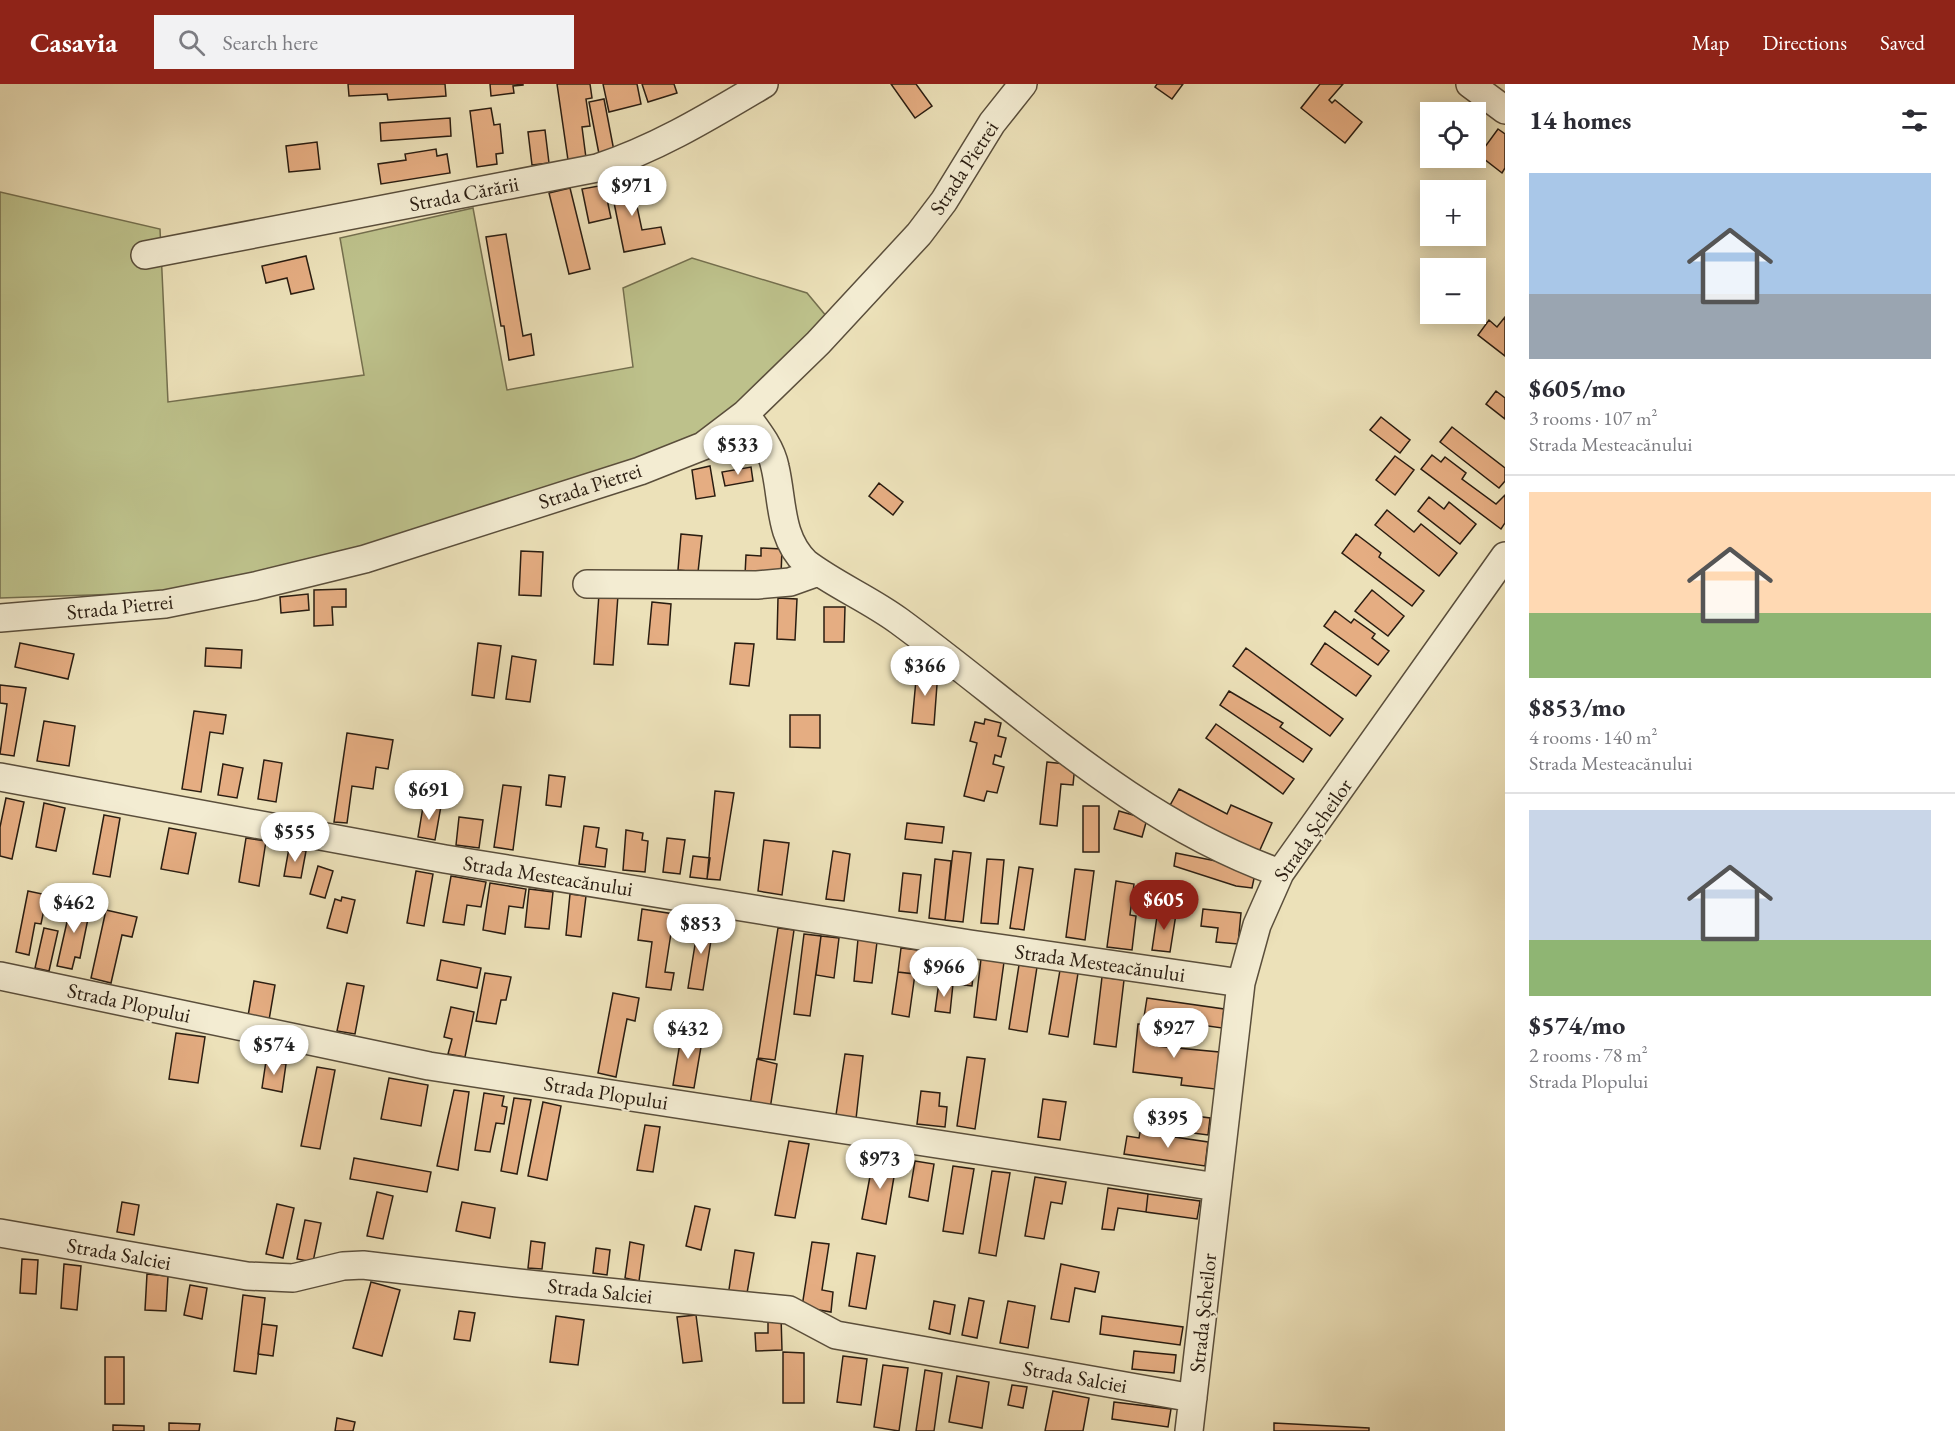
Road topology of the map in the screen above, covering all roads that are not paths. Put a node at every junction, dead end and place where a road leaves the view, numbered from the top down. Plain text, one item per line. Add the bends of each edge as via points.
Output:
1 (764, 84) edge
2 (1023, 84) edge
3 (1470, 84) edge
4 (1505, 110) edge
5 (145, 255) dead end
6 (745, 414) junction
7 (1505, 556) edge
8 (818, 572) junction
9 (587, 584) dead end
10 (0, 618) edge
11 (0, 777) edge
12 (1280, 873) junction
13 (0, 976) edge
14 (1241, 983) junction
15 (1217, 1187) junction
16 (0, 1233) edge
17 (1193, 1398) junction
18 (1189, 1431) edge

1 - 5 street, Strada Cărării via 674,138 597,168
2 - 6 street, Strada Pietrei via 919,234
3 - 4 street
6 - 8 street via 775,465 789,540 796,554
6 - 10 street, Strada Pietrei via 719,436 681,456 365,559 175,602
7 - 12 street, Strada Șcheilor
8 - 9 street via 790,582 757,585
8 - 12 street via 899,621 1141,804 1189,834
11 - 14 street, Strada Mesteacănului via 445,860
12 - 14 street, Strada Șcheilor via 1257,925
13 - 15 street, Strada Plopului via 429,1066
14 - 15 street, Strada Șcheilor
15 - 17 street, Strada Șcheilor
16 - 17 street, Strada Salciei via 247,1276 293,1278 363,1265 789,1310 836,1335
17 - 18 street, Strada Șcheilor

